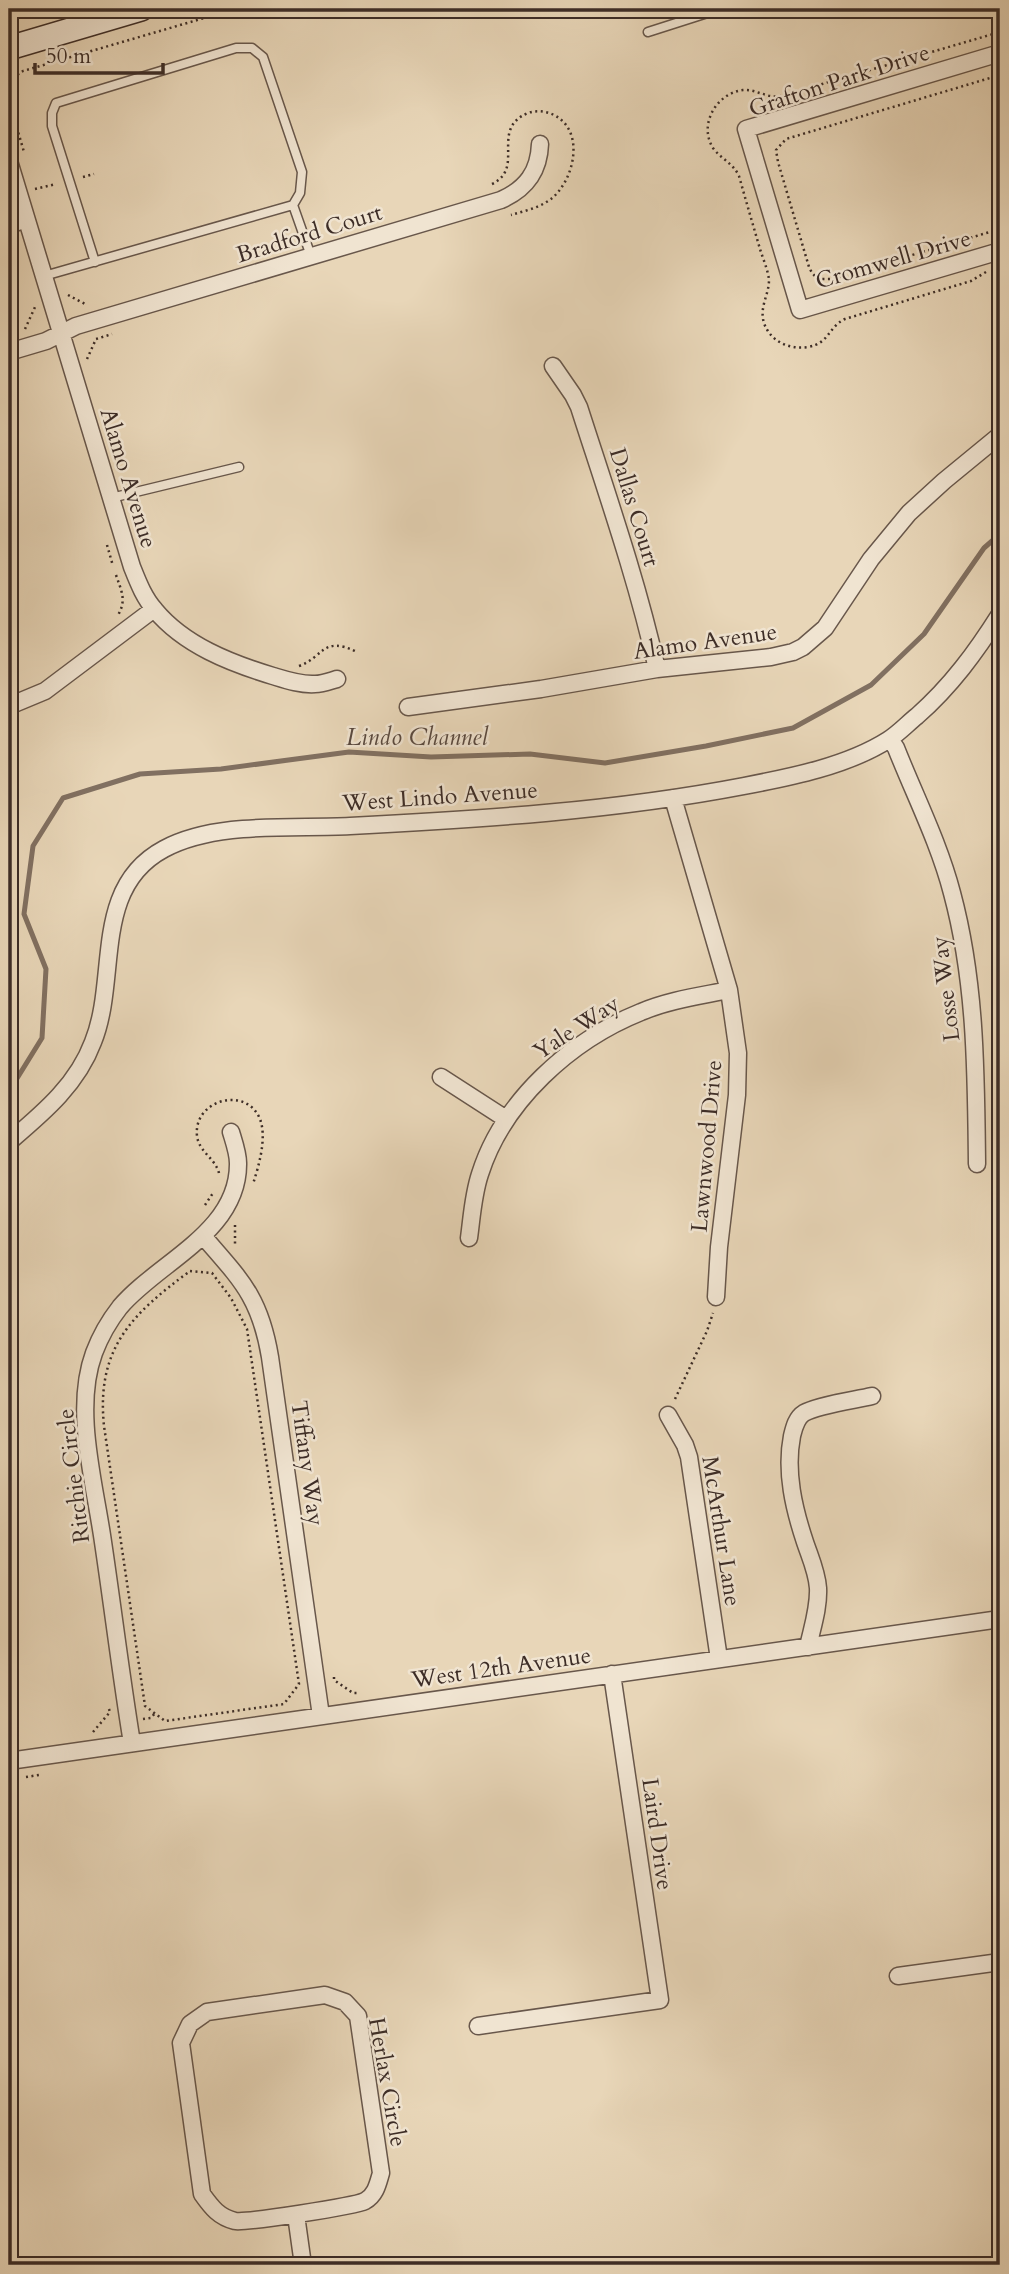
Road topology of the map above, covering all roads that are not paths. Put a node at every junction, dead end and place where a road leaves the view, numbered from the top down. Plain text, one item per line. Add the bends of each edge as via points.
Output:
1 (141, 9) edge
2 (407, 9) edge
3 (720, 9) edge
4 (392, 13) dead end
5 (648, 32) dead end
6 (9, 48) edge
7 (1000, 53) edge
8 (540, 144) dead end
9 (9, 160) edge
10 (11, 178) edge
11 (293, 205) junction
12 (28, 223) junction
13 (9, 229) edge
14 (1000, 251) edge
15 (311, 256) junction
16 (95, 262) junction
17 (44, 276) junction
18 (800, 310) joint
19 (61, 333) junction
20 (9, 352) edge
21 (553, 366) dead end
22 (1000, 435) edge
23 (239, 467) dead end
24 (111, 498) junction
25 (154, 609) junction
26 (1000, 614) edge
27 (657, 669) junction
28 (337, 679) dead end
29 (9, 706) edge
30 (408, 707) dead end
31 (890, 739) junction
32 (673, 798) junction
33 (729, 989) junction
34 (442, 1077) dead end
35 (506, 1119) junction
36 (231, 1132) dead end
37 (9, 1142) edge
38 (977, 1164) dead end
39 (203, 1236) junction
40 (469, 1238) dead end
41 (716, 1297) road end
42 (872, 1396) dead end
43 (668, 1415) road end
44 (1000, 1619) edge
45 (808, 1647) junction
46 (719, 1659) junction
47 (612, 1674) junction
48 (321, 1716) junction
49 (132, 1743) junction
50 (9, 1761) edge
51 (1000, 1962) edge
52 (898, 1976) dead end
53 (478, 2026) dead end
54 (296, 2215) junction
55 (303, 2265) edge

1 - 6 main road
2 - 4 lane
3 - 5 lane
7 - 18 street, Grafton Park Drive via 746,129
8 - 15 street, Bradford Court via 534,172 514,194
9 - 10 street, Alamo Avenue
10 - 12 street, Alamo Avenue
11 - 15 lane
11 - 16 lane
11 - 16 lane via 300,193 302,172 263,57 252,48 236,48 56,103 52,127
12 - 13 lane
12 - 17 street, Alamo Avenue
14 - 18 street, Cromwell Drive
15 - 19 street, Bradford Court
16 - 17 lane
17 - 19 street, Alamo Avenue
19 - 20 street, Bradford Court
19 - 24 street, Alamo Avenue
21 - 27 street, Dallas Court via 579,407 622,537
22 - 27 street, Alamo Avenue via 909,513 871,559 830,621 803,647 771,657
23 - 24 lane
24 - 25 street, Alamo Avenue via 132,567
25 - 28 street, Alamo Avenue via 197,645 239,664 303,684
25 - 29 street via 45,691
26 - 31 street, West Lindo Avenue via 959,673
27 - 30 street, Alamo Avenue
31 - 32 street, West Lindo Avenue via 804,772
31 - 38 street, Losse Way via 937,848 961,931 973,1014
32 - 33 street, Lawnwood Drive
32 - 37 street, West Lindo Avenue via 453,820 233,831 188,839 164,849 140,867 118,903 101,1019 85,1061 56,1100
33 - 35 street, Yale Way via 642,1011 609,1028 543,1074
33 - 41 street, Lawnwood Drive via 738,1073
34 - 35 street
35 - 40 street, Yale Way via 481,1171
36 - 39 street, Ritchie Circle via 238,1163 234,1188
39 - 48 street, Tiffany Way via 240,1279 263,1325
39 - 49 street, Ritchie Circle via 121,1306 101,1337 86,1387 88,1446
42 - 45 street via 805,1413 793,1432 791,1489 818,1589
43 - 46 street, McArthur Lane via 689,1457
44 - 45 street, West 12th Avenue
45 - 46 street, West 12th Avenue
46 - 47 street, West 12th Avenue
47 - 48 street, West 12th Avenue
47 - 53 street, Laird Drive via 660,2000
48 - 49 street, West 12th Avenue
49 - 50 street, West 12th Avenue
51 - 52 street
54 - 54 street, Herlax Circle via 237,2222 216,2213 202,2194 181,2043 190,2024 206,2012 325,1995 345,2002 358,2016 381,2173 376,2190 365,2201
54 - 55 street

